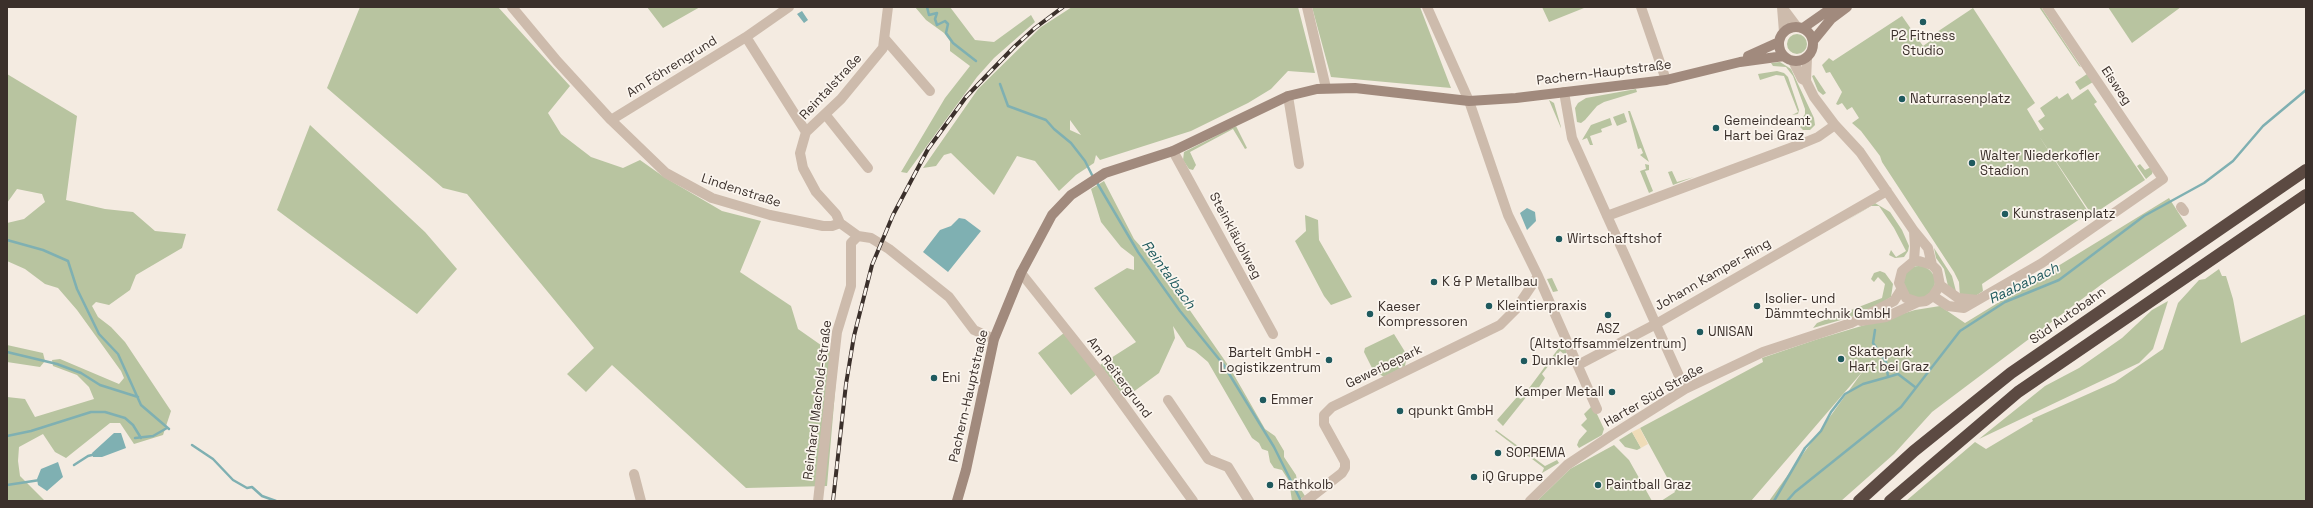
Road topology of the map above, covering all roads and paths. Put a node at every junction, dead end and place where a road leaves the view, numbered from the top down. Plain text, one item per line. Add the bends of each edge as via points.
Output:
1 (512, 7) edge
2 (788, 7) edge
3 (888, 7) edge
4 (1307, 7) edge
5 (1427, 7) edge
6 (1641, 7) edge
7 (1782, 7) edge
8 (1833, 7) edge
9 (1847, 7) edge
10 (2047, 7) edge
11 (1800, 28) junction
12 (1784, 32) junction
13 (746, 37) junction
14 (885, 39) junction
15 (1813, 41) junction
16 (1779, 42) junction
17 (1784, 56) junction
18 (1807, 58) junction
19 (1793, 61) junction
20 (1740, 62) junction
21 (1666, 80) junction
22 (1806, 81) junction
23 (1326, 88) junction
24 (930, 91) dead end
25 (1564, 92) junction
26 (1288, 96) junction
27 (1469, 101) junction
28 (825, 114) junction
29 (611, 120) junction
30 (1835, 126) junction
31 (806, 132) junction
32 (1173, 151) junction
33 (1299, 164) dead end
34 (868, 168) dead end
35 (2306, 170) edge
36 (1887, 191) junction
37 (2306, 195) edge
38 (1607, 216) junction
39 (840, 222) junction
40 (1914, 232) junction
41 (858, 236) junction
42 (1914, 261) junction
43 (1932, 265) junction
44 (1021, 273) junction
45 (1538, 276) junction
46 (1940, 285) junction
47 (1901, 290) junction
48 (1933, 296) junction
49 (1980, 300) junction
50 (1918, 302) junction
51 (1851, 322) junction
52 (1656, 324) junction
53 (1273, 334) dead end
54 (994, 339) junction
55 (1578, 365) junction
56 (1685, 389) junction
57 (1168, 400) dead end
58 (1597, 409) dead end
59 (634, 474) dead end
60 (1307, 500) edge
61 (641, 501) edge
62 (818, 501) edge
63 (957, 501) edge
64 (1193, 501) edge
65 (1249, 501) edge
66 (1530, 501) edge
67 (1859, 501) edge
68 (1890, 501) edge

1 - 29 street, Lindenstraße
2 - 13 street, Am Föhrengrund
3 - 14 street, Reintalstraße
4 - 23 street
5 - 27 street
6 - 21 street
7 - 11 street
7 - 12 street
8 - 11 main road
9 - 15 main road via 1831,19
10 - 49 street, Eisweg via 2163,179 2042,262
11 - 12 main road
11 - 15 main road via 1811,34
12 - 16 main road
13 - 29 street, Am Föhrengrund
13 - 31 street
14 - 24 street
14 - 28 street, Reintalstraße via 883,48 868,68
15 - 18 main road via 1813,51
16 - 17 main road
16 - 20 main road, Pachern-Hauptstraße via 1747,56
17 - 19 main road
17 - 20 main road, Pachern-Hauptstraße
18 - 19 main road
18 - 22 street
19 - 22 street via 1802,79
20 - 21 main road, Pachern-Hauptstraße
21 - 25 main road, Pachern-Hauptstraße
22 - 30 street via 1821,108
23 - 26 main road, Pachern-Hauptstraße
23 - 27 main road, Pachern-Hauptstraße via 1355,88
25 - 27 main road, Pachern-Hauptstraße
25 - 38 street, Johann Kamper-Ring via 1572,138
26 - 32 main road, Pachern-Hauptstraße
26 - 33 street
27 - 45 street via 1508,215
28 - 31 street, Reintalstraße
28 - 34 street
29 - 39 street, Lindenstraße via 666,173 698,192 788,220 823,226 832,226
30 - 36 street via 1860,152
30 - 38 street via 1801,144
31 - 39 street, Reintalstraße via 800,153 803,168 816,192
32 - 44 main road, Pachern-Hauptstraße via 1106,173 1071,195 1052,215
32 - 53 street, Steinkläublweg
35 - 67 highway, Süd Autobahn via 2011,373 1914,451
36 - 40 street
36 - 52 street, Johann Kamper-Ring
37 - 68 highway via 2018,392
38 - 52 street, Johann Kamper-Ring
39 - 41 street
40 - 42 street
40 - 43 street via 1928,248
41 - 54 street via 880,242 906,261 949,297 974,330
41 - 62 street, Reinhard Machold-Straße via 851,244 851,286 837,332
42 - 43 street via 1919,260
42 - 47 street via 1902,270 1899,283
43 - 46 street via 1937,270
44 - 54 main road, Pachern-Hauptstraße
44 - 64 street, Am Reitergrund via 1099,372
45 - 55 street
45 - 60 street, Gewerbepark via 1516,309 1500,325 1332,406 1324,415 1324,424 1345,462 1345,468
46 - 48 street
46 - 49 street via 1958,298
47 - 50 street via 1906,298
47 - 51 street, Harter Süd Straße via 1894,300
48 - 49 street via 1948,306 1964,308
48 - 50 street, Harter Süd Straße via 1926,301
50 - 51 street, Harter Süd Straße via 1886,317
51 - 56 street, Harter Süd Straße via 1763,352
52 - 55 street
52 - 56 street
54 - 63 main road, Pachern-Hauptstraße
55 - 58 street
56 - 66 street, Harter Süd Straße via 1567,465
57 - 65 street via 1208,459 1228,467
59 - 61 street

